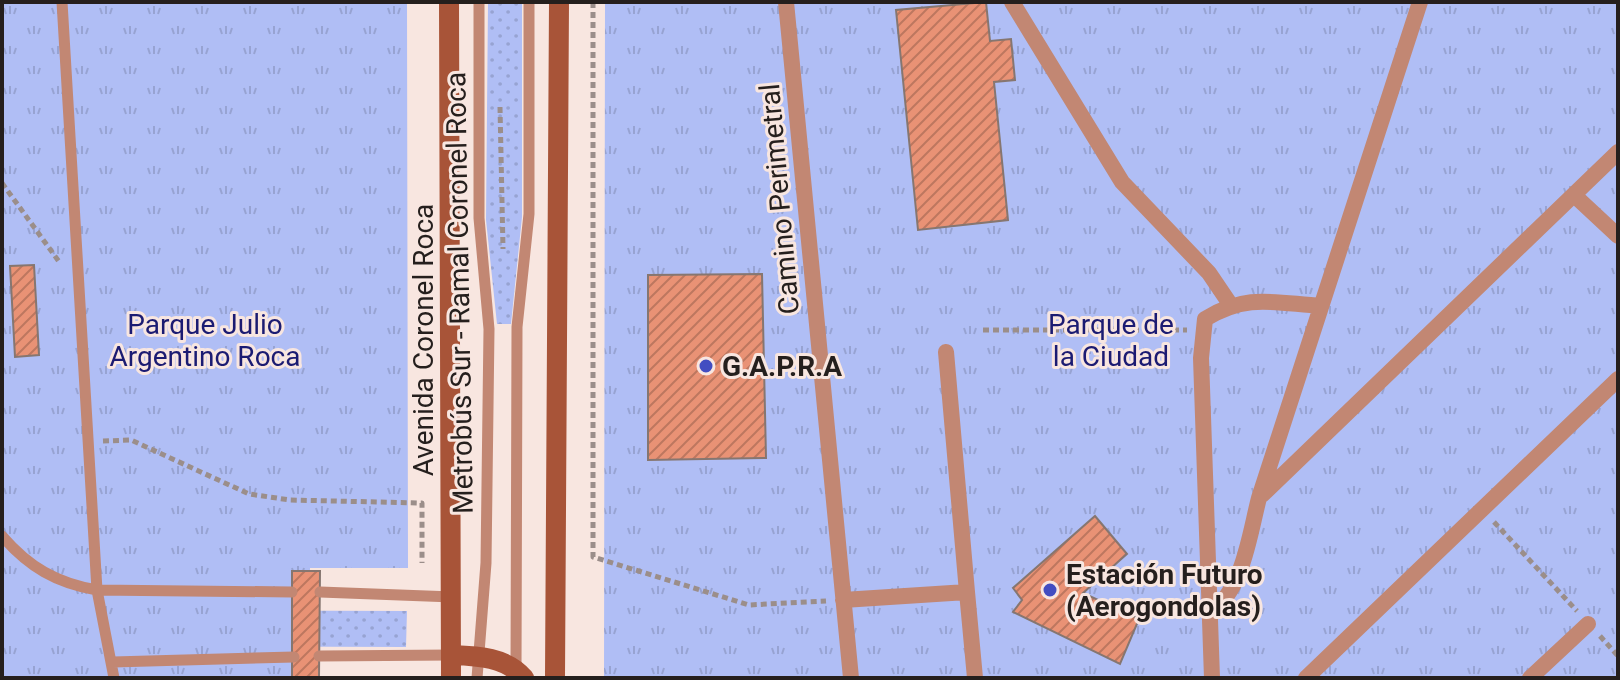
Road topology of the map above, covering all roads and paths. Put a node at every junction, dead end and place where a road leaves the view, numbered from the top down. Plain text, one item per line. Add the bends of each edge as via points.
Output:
1 (62, 2) edge
2 (449, 2) edge
3 (479, 2) edge
4 (529, 2) edge
5 (559, 2) edge
6 (593, 2) edge
7 (786, 2) edge
8 (1012, 2) edge
9 (1420, 2) edge
10 (1618, 152) edge
11 (2, 183) edge
12 (1574, 195) junction
13 (1618, 236) edge
14 (80, 292) junction
15 (1230, 304) junction
16 (1321, 306) junction
17 (983, 330) dead end
18 (1204, 330) junction
19 (946, 352) dead end
20 (1618, 379) edge
21 (89, 442) junction
22 (1259, 498) junction
23 (1482, 509) junction
24 (2, 536) edge
25 (422, 563) dead end
26 (97, 590) junction
27 (292, 592) dead end
28 (320, 592) dead end
29 (967, 592) junction
30 (453, 597) junction
31 (843, 600) junction
32 (1211, 611) junction
33 (1588, 624) junction
34 (452, 655) junction
35 (319, 656) dead end
36 (479, 656) junction
37 (1618, 656) edge
38 (294, 657) dead end
39 (113, 662) junction
40 (519, 675) edge
41 (114, 678) edge
42 (451, 678) edge
43 (477, 678) edge
44 (555, 678) edge
45 (851, 678) edge
46 (975, 678) edge
47 (1212, 678) edge
48 (1306, 678) edge
49 (1530, 678) edge

1 - 14 lane
2 - 30 main road, Avenida Coronel Roca
3 - 36 lane, Metrobús Sur - Ramal Coronel Roca via 479,218 489,329 486,563
4 - 40 lane, Metrobús Sur - Ramal Coronel Roca via 529,214 517,327
5 - 44 main road
6 - 31 path via 593,557 749,605
7 - 31 street, Camino Perimetral
8 - 15 street via 1122,182 1209,273
9 - 16 street
10 - 12 street
11 - 14 path
12 - 13 street
12 - 22 street
14 - 21 lane
15 - 16 street
15 - 18 street via 1205,319
16 - 22 street
17 - 18 path
18 - 32 street
19 - 29 street
20 - 23 street
21 - 25 path via 131,440 249,494 422,503
21 - 26 lane
22 - 32 street via 1242,562 1222,604
23 - 33 path
23 - 48 street
24 - 26 lane via 38,572 66,585
26 - 27 lane
26 - 39 lane
28 - 30 lane
29 - 31 street
29 - 46 street
30 - 34 main road, Avenida Coronel Roca
31 - 45 street, Camino Perimetral
32 - 47 street
33 - 37 path
33 - 49 street
34 - 35 lane
34 - 36 main road
34 - 42 main road, Avenida Coronel Roca
36 - 40 main road
36 - 43 lane, Metrobús Sur - Ramal Coronel Roca
38 - 39 lane
39 - 41 lane

